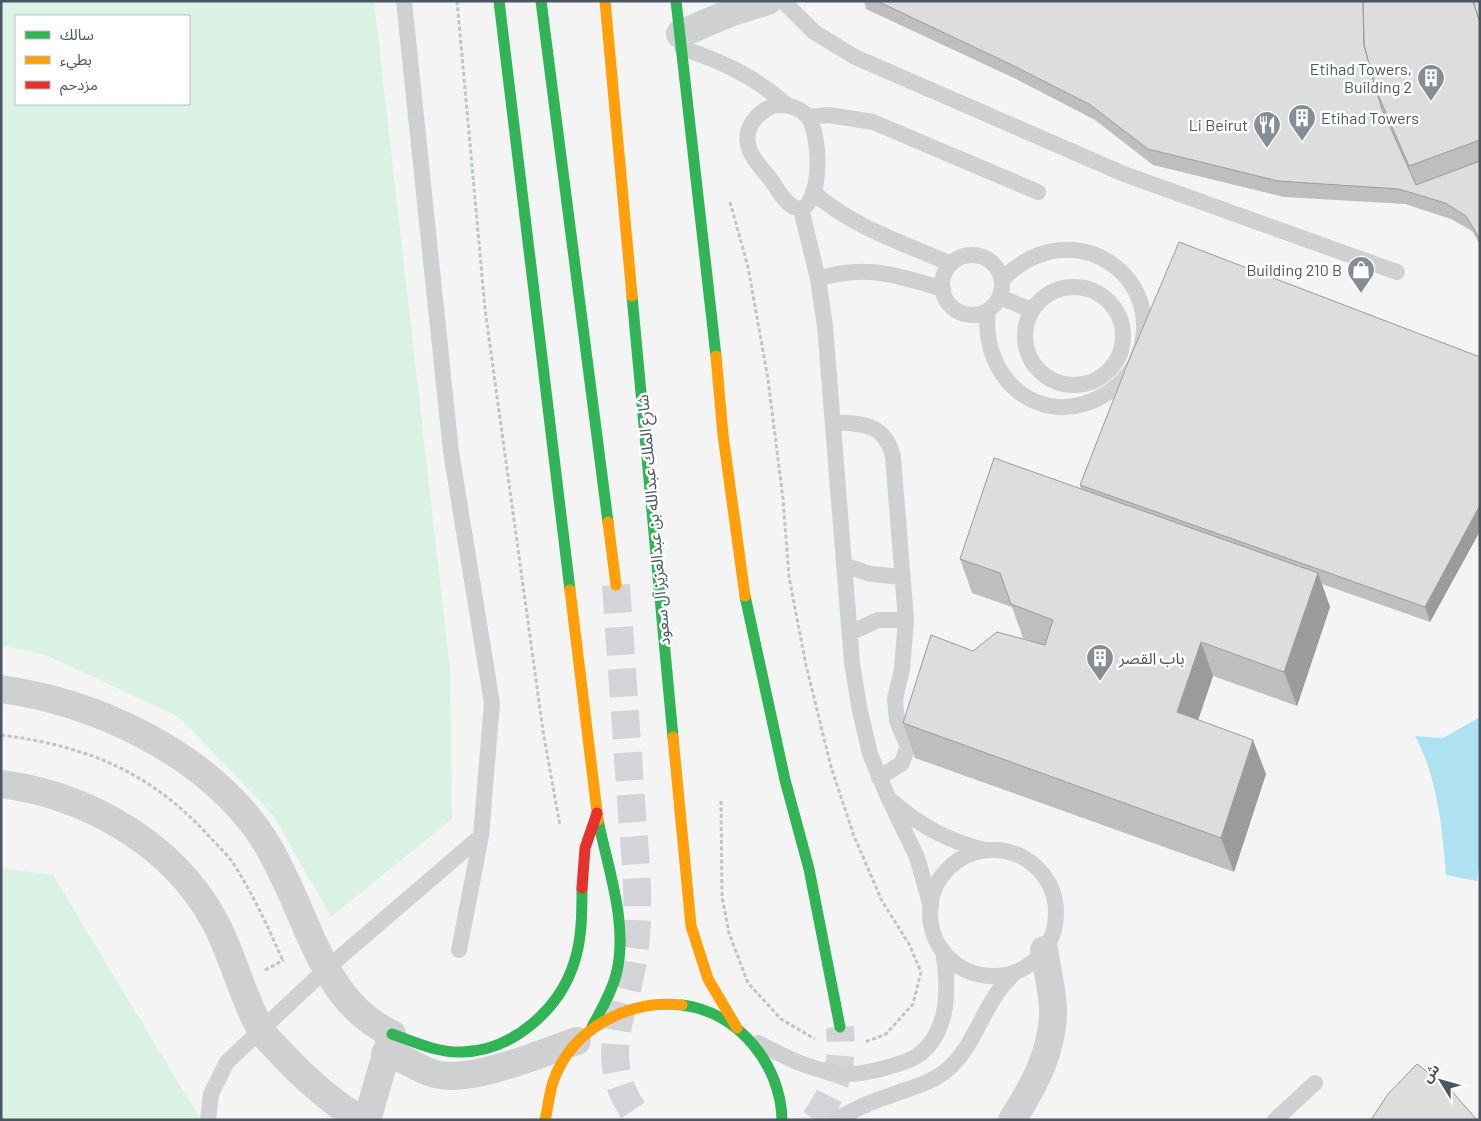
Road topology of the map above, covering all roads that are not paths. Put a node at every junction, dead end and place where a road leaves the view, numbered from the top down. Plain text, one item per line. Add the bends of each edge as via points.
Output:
1 (404, 1) edge
2 (499, 1) edge
3 (541, 1) edge
4 (605, 1) edge
5 (676, 1) edge
6 (768, 1) edge
7 (783, 1) edge
8 (681, 41) junction
9 (787, 105) junction
10 (808, 117) junction
11 (813, 192) junction
12 (1038, 192) dead end
13 (801, 209) junction
14 (951, 264) junction
15 (1397, 272) dead end
16 (818, 279) junction
17 (1002, 280) junction
18 (942, 288) junction
19 (1000, 297) junction
20 (1031, 310) junction
21 (988, 311) junction
22 (833, 422) junction
23 (844, 565) junction
24 (902, 577) junction
25 (616, 585) tunnel mouth
26 (906, 620) junction
27 (850, 633) junction
28 (1, 689) edge
29 (879, 778) junction
30 (1, 784) edge
31 (888, 797) junction
32 (596, 813) junction
33 (481, 836) junction
34 (987, 850) junction
35 (931, 907) junction
36 (459, 950) dead end
37 (1044, 950) junction
38 (943, 951) junction
39 (320, 958) junction
40 (1018, 971) junction
41 (840, 1026) tunnel mouth
42 (260, 1030) junction
43 (743, 1033) junction
44 (584, 1034) junction
45 (388, 1044) junction
46 (1315, 1083) dead end
47 (208, 1120) edge
48 (360, 1120) edge
49 (367, 1120) edge
50 (545, 1120) edge
51 (782, 1120) edge
52 (836, 1120) edge
53 (1012, 1120) edge
54 (1275, 1120) edge

1 - 33 lane via 451,452 492,703
2 - 32 street
3 - 25 street
4 - 43 street, شارع الملك عبدالله بن عبدالعزيز آل سعود via 691,926 707,980 720,1005
5 - 8 street
6 - 8 street via 732,12
7 - 15 lane via 814,32 855,57 1124,174
8 - 9 lane via 745,74
8 - 41 street via 723,435 746,600 784,780 809,869
9 - 10 lane
9 - 13 lane via 764,109 755,117 749,128 748,140 750,151 786,201
10 - 11 lane via 817,144
10 - 12 lane via 829,116 873,122
11 - 13 lane via 810,203
11 - 14 lane via 858,224
13 - 16 lane
14 - 17 lane via 962,257 975,255 987,259 997,268
14 - 18 lane
16 - 18 lane via 846,272 874,271
16 - 22 lane
17 - 19 lane
17 - 21 lane via 1026,259 1056,249 1080,250 1102,258 1126,278 1141,306 1143,338 1136,360 1123,380 1097,399 1067,407 1036,401 1009,384 992,358 986,327
18 - 21 lane via 954,309 976,315
19 - 20 lane
19 - 21 lane
20 - 20 lane via 1024,337 1026,351 1042,374 1068,385 1082,385 1101,376 1116,361 1123,334 1121,320 1105,297 1079,286 1065,287 1040,299
22 - 23 lane
22 - 24 lane via 874,428 890,445
23 - 24 lane via 870,574
23 - 27 lane
24 - 26 lane
26 - 27 lane via 878,620
26 - 29 lane via 905,652 895,711 908,746 907,756
27 - 29 lane via 860,711
28 - 39 street via 70,703 127,726 178,756 224,792 258,829 283,875
29 - 31 lane
30 - 42 street via 60,798 111,819 158,852 188,883 214,920
31 - 34 lane via 932,830
31 - 35 lane via 916,857
32 - 44 street via 618,916 620,945 616,974 606,1002
32 - 45 street via 581,858 579,946 568,978 550,1006 518,1033 478,1050 462,1052
33 - 36 lane
33 - 39 lane
34 - 35 lane via 973,853 948,869 934,893
34 - 37 lane via 1015,854 1028,860 1048,882 1054,895 1055,924
35 - 38 lane via 931,923
37 - 40 lane
37 - 53 street via 1053,1006 1050,1040 1037,1074
38 - 40 lane via 960,967 983,975
38 - 43 lane via 947,983 943,1014 934,1038 915,1057 868,1072 836,1074 791,1060
39 - 42 lane
39 - 45 street via 355,1007 374,1024
40 - 52 lane via 995,994 970,1042 947,1070 931,1080 858,1107
42 - 47 lane via 227,1062 210,1094
42 - 48 street via 329,1100
43 - 44 street via 703,1010 665,1003 626,1009
43 - 51 street, شارع الملك عبدالله بن عبدالعزيز آل سعود via 763,1056 773,1074 780,1095
44 - 45 street via 496,1069 446,1076 424,1070
44 - 50 street via 563,1058 554,1077
45 - 49 street
46 - 54 lane

